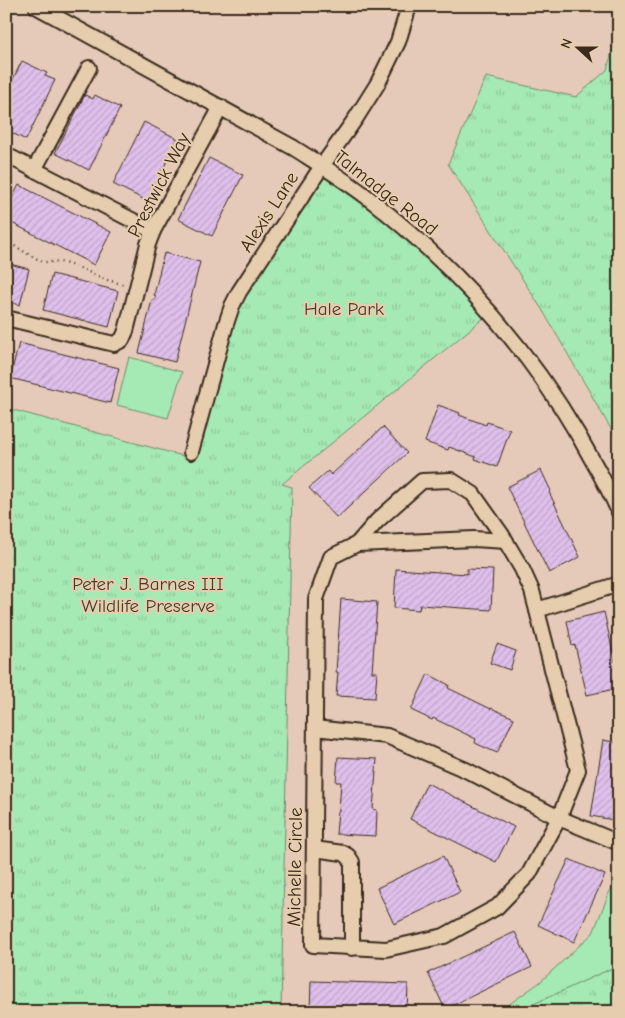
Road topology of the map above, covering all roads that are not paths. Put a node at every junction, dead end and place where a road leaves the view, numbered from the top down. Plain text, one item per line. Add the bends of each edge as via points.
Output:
1 (36, 6) edge
2 (409, 6) edge
3 (89, 68) dead end
4 (221, 107) junction
5 (6, 157) edge
6 (322, 166) junction
7 (34, 170) junction
8 (153, 231) junction
9 (6, 318) edge
10 (191, 452) dead end
11 (619, 512) edge
12 (506, 541) junction
13 (357, 544) junction
14 (619, 584) edge
15 (537, 610) junction
16 (315, 728) junction
17 (559, 818) junction
18 (619, 844) edge
19 (314, 849) junction
20 (352, 948) junction

1 - 4 street, Talmadge Road
2 - 6 street, Alexis Lane via 398,42 378,83
3 - 7 street
4 - 6 street, Talmadge Road
4 - 8 street, Prestwick Way
5 - 7 street
6 - 10 street, Alexis Lane via 232,306
6 - 11 street, Talmadge Road via 408,230 490,312 562,408
7 - 8 street
8 - 9 street, Prestwick Way via 122,340 114,344
12 - 13 street, Michelle Circle via 474,539
12 - 13 street, Michelle Circle via 473,494 450,480 422,481 377,520
12 - 15 street, Michelle Circle via 532,591
13 - 16 street, Michelle Circle via 331,557 316,599
14 - 15 street
15 - 17 street, Michelle Circle via 578,770
16 - 17 street via 387,736 466,770
16 - 19 street, Michelle Circle
17 - 18 street
17 - 20 street, Michelle Circle via 529,874 497,907 444,936 386,950
19 - 20 street via 343,853 352,862
19 - 20 street, Michelle Circle via 313,946

